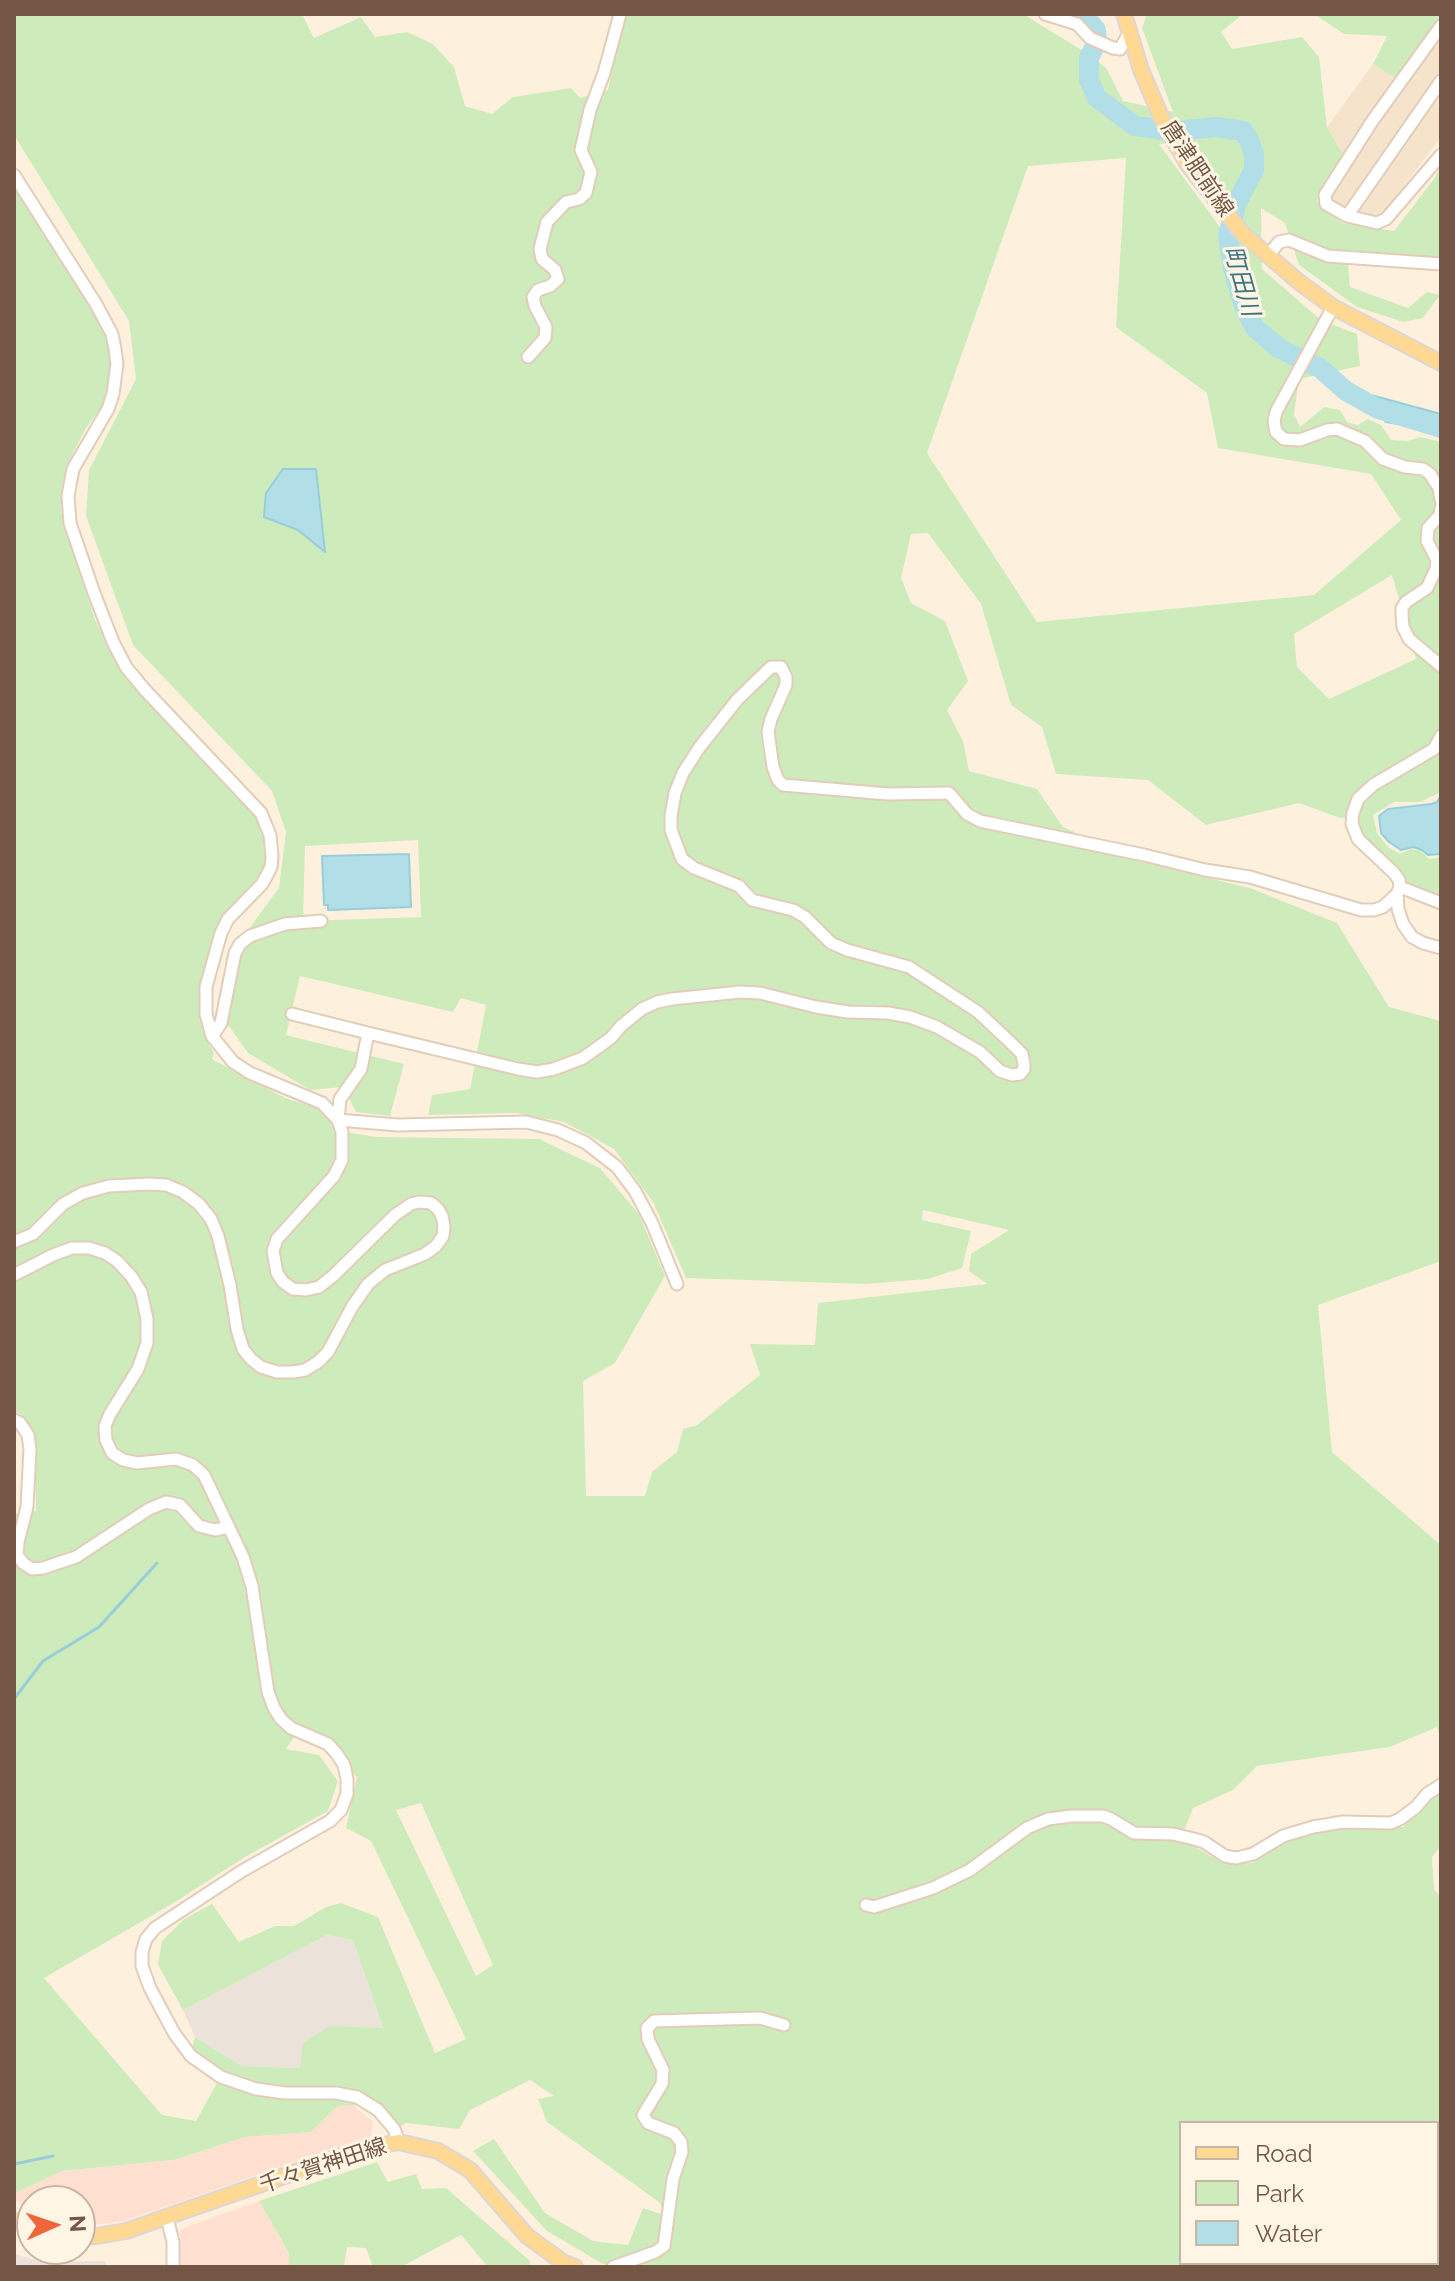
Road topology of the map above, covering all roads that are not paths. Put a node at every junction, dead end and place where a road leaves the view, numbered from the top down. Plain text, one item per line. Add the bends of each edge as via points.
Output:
1 (620, 14) edge
2 (1045, 14) edge
3 (1124, 14) edge
4 (1441, 26) edge
5 (1129, 33) junction
6 (1441, 81) edge
7 (1441, 155) edge
8 (14, 175) edge
9 (1347, 216) junction
10 (1268, 256) junction
11 (1441, 264) edge
12 (1333, 307) junction
13 (528, 357) dead end
14 (1441, 363) edge
15 (1441, 500) edge
16 (1441, 508) edge
17 (1441, 666) edge
18 (1441, 736) edge
19 (1398, 890) junction
20 (1441, 903) edge
21 (321, 921) dead end
22 (1441, 948) edge
23 (292, 1014) dead end
24 (368, 1033) junction
25 (212, 1036) junction
26 (338, 1120) junction
27 (14, 1242) edge
28 (14, 1275) edge
29 (677, 1284) dead end
30 (16, 1423) edge
31 (229, 1527) junction
32 (1441, 1785) edge
33 (866, 1905) dead end
34 (784, 2025) dead end
35 (399, 2142) junction
36 (167, 2218) junction
37 (96, 2234) edge
38 (566, 2266) edge
39 (173, 2267) edge
40 (613, 2267) edge

1 - 13 street via 581,150 591,172 586,193 566,202 547,222 540,249 558,279 533,297 546,327 545,338
2 - 5 street via 1077,24 1096,40 1120,49
3 - 5 main road, 唐津肥前線
4 - 9 street via 1325,195 1326,204
5 - 10 main road, 唐津肥前線 via 1172,137 1212,197
6 - 9 street
7 - 9 street via 1386,219 1377,223
8 - 25 street via 112,334 117,377 113,394 73,469 68,496 70,523 113,642 145,690 261,813 270,835 271,867 221,933 206,987
10 - 11 street via 1279,242 1289,240 1328,256
10 - 12 main road, 唐津肥前線
12 - 14 main road, 唐津肥前線
12 - 15 street via 1276,412 1276,432 1284,439 1300,440 1337,429 1365,441 1383,459 1423,469 1439,488
16 - 17 street via 1428,528 1436,569 1427,588 1402,608 1409,639
18 - 19 street via 1434,749 1373,785 1358,799 1353,813 1358,839 1394,873
19 - 20 street
19 - 22 street via 1398,909 1412,937
19 - 24 street via 1383,907 1361,910 1250,877 980,821 949,793 783,785 773,767 768,732 786,685 778,666 737,700 683,773 671,816 682,859 739,886 752,900 793,910 831,943 909,967 978,1012 1010,1042 1022,1054 1020,1074 1000,1071 980,1052 910,1017 816,1007 760,993 657,1002 583,1058 537,1072
21 - 25 street via 285,924 240,944 221,1023
23 - 24 street
24 - 26 street via 361,1069 340,1099
25 - 26 street via 233,1062 322,1103
26 - 27 street via 344,1144 334,1176 277,1239 274,1262 283,1282 293,1289 319,1287 411,1204 431,1203 442,1216 443,1236 425,1254 385,1270 368,1284 328,1352 305,1370 261,1367 243,1349 218,1236 211,1219 183,1192 149,1184 83,1193 63,1204 33,1234
26 - 29 street via 398,1125 526,1122 572,1136 617,1167 635,1191
28 - 31 street via 81,1248 105,1253 131,1276 141,1292 147,1343 138,1369 110,1414 106,1440 123,1460 176,1459 193,1465 204,1475
30 - 31 street via 28,1435 30,1449 27,1507 17,1555 32,1569 76,1557 166,1502 180,1505 199,1526
31 - 35 street via 252,1586 274,1708 291,1728 328,1744 337,1754 344,1765 347,1794 330,1821 155,1928 146,1939 142,1966 174,2033 191,2056 221,2077 256,2089 357,2097 378,2110
32 - 33 street via 1391,1823 1313,1827 1236,1858 1194,1839 1134,1833 1103,1816 1048,1819 933,1888
34 - 40 street via 760,2018 654,2021 647,2028 663,2070 662,2084 643,2115 648,2123 674,2133 682,2152 664,2246
35 - 36 main road, 千々賀神田線 via 362,2149
35 - 38 main road, 千々賀神田線 via 438,2151 470,2170 527,2236
36 - 37 main road, 千々賀神田線
36 - 39 street

